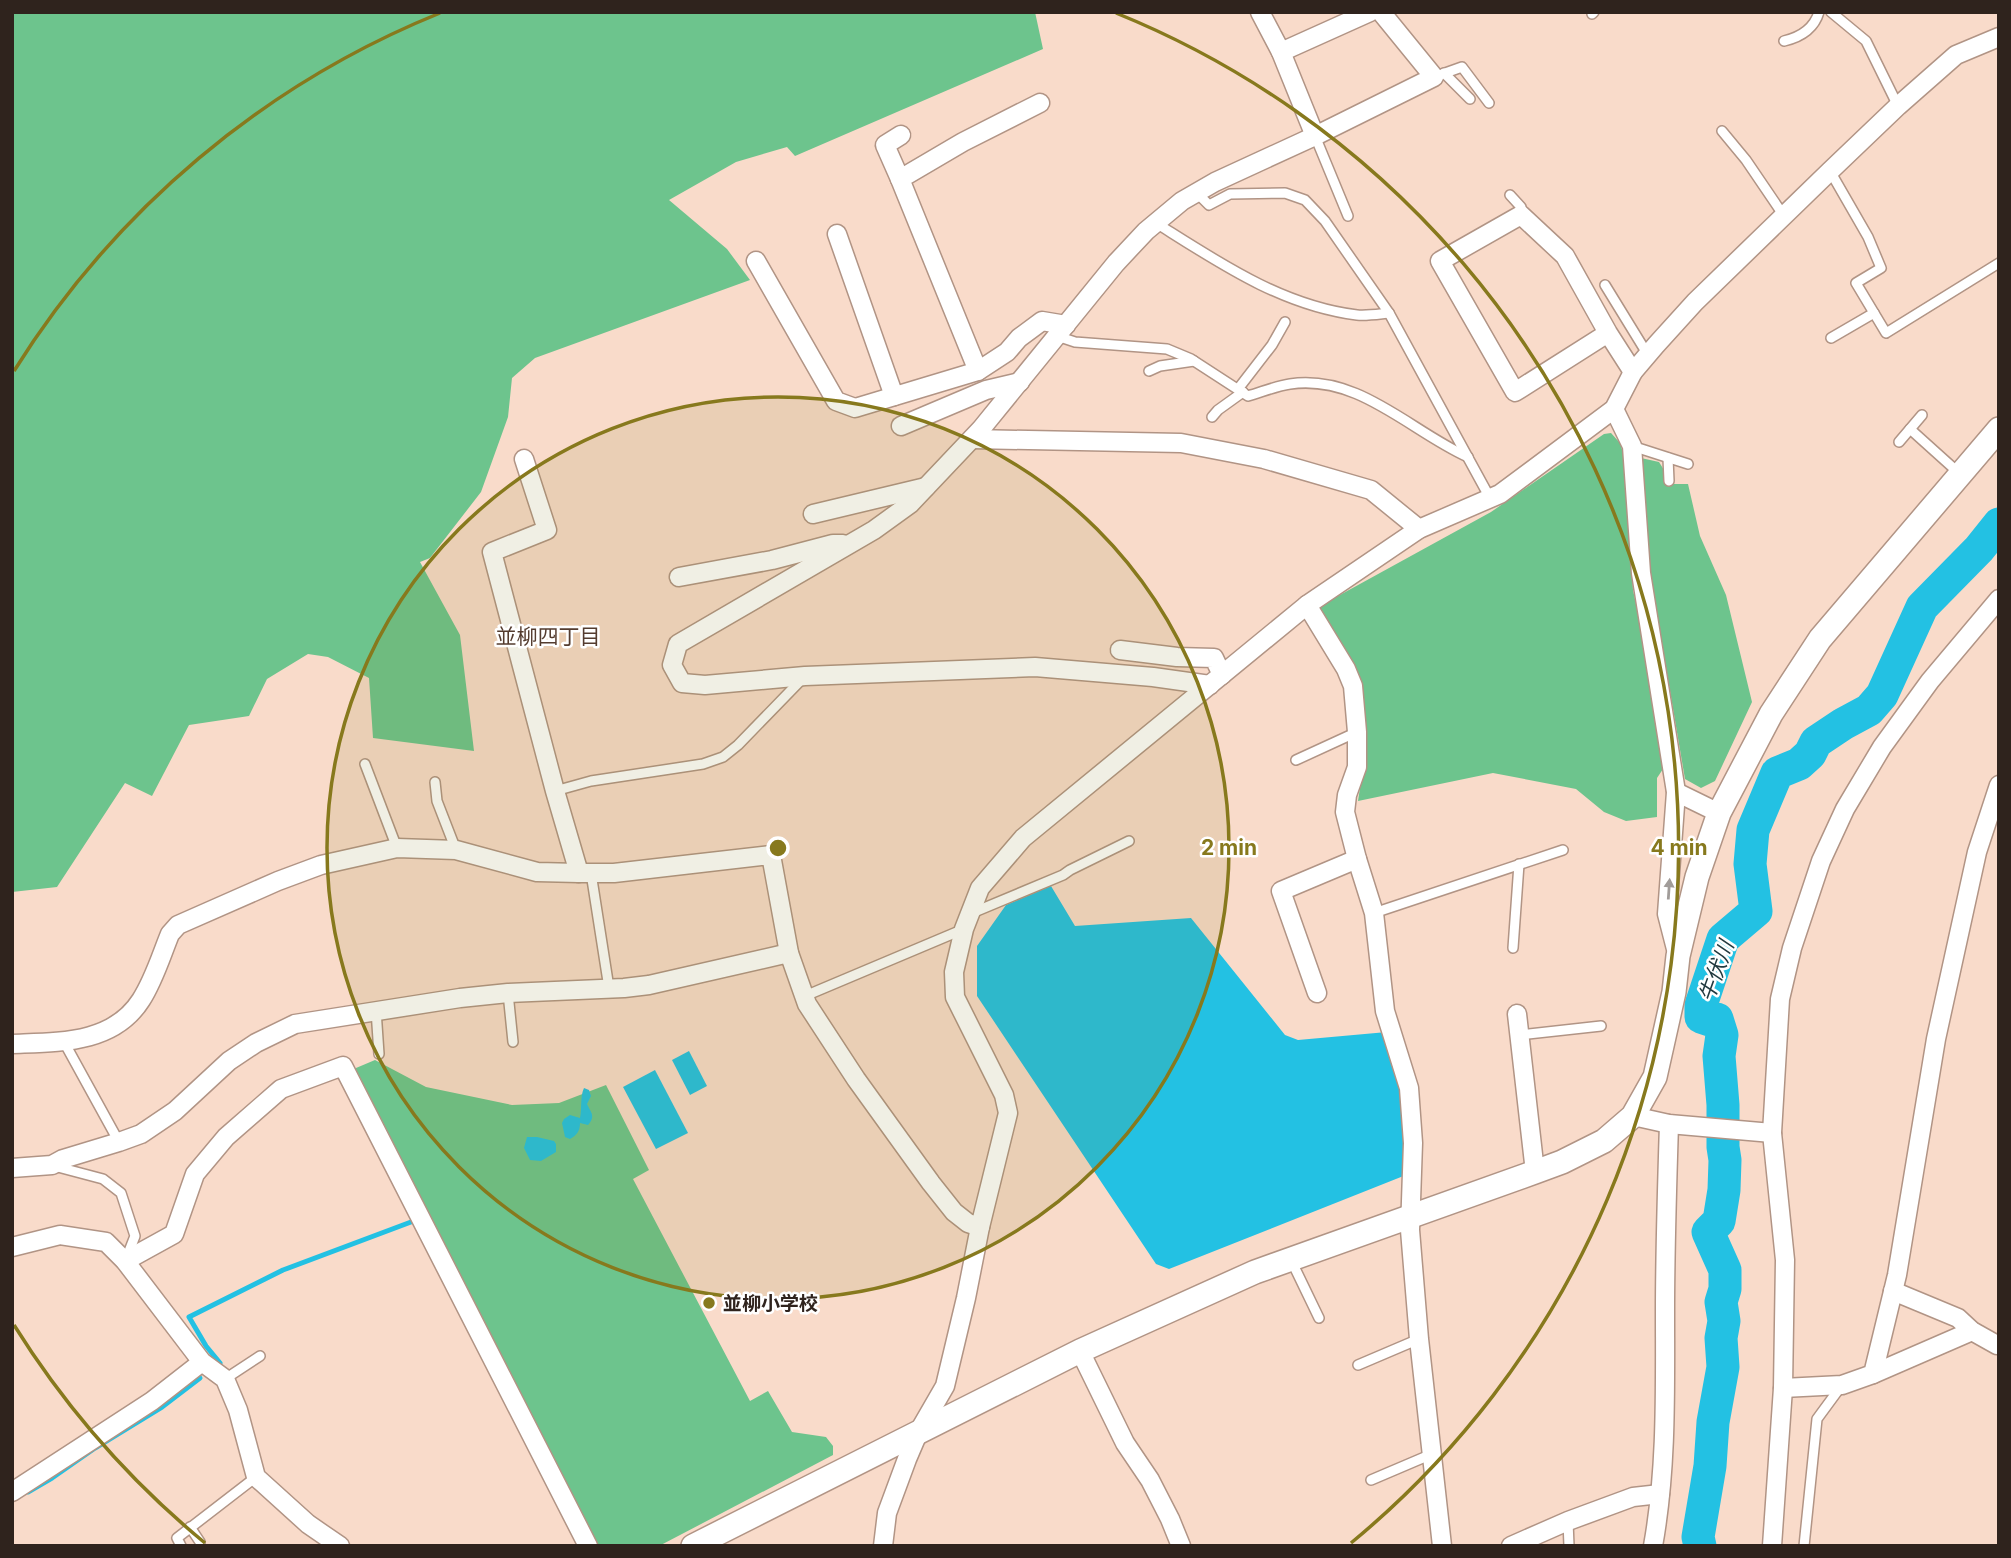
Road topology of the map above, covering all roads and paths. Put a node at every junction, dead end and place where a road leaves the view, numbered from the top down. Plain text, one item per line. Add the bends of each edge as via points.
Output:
1 (1260, 12) edge
2 (1370, 12) edge
3 (1381, 12) edge
4 (1819, 12) edge
5 (1831, 12) edge
6 (1999, 37) edge
7 (1784, 41) dead end
8 (1281, 52) junction
9 (1439, 75) junction
10 (1470, 99) dead end
11 (1040, 103) dead end
12 (1489, 103) dead end
13 (1898, 106) junction
14 (1722, 131) dead end
15 (901, 135) dead end
16 (1315, 136) junction
17 (1830, 171) junction
18 (900, 179) junction
19 (1197, 192) junction
20 (1510, 195) dead end
21 (1521, 215) junction
22 (1348, 216) dead end
23 (1784, 216) junction
24 (1156, 223) junction
25 (837, 234) dead end
26 (756, 261) dead end
27 (1999, 263) edge
28 (1605, 285) dead end
29 (1389, 313) junction
30 (1874, 313) junction
31 (1285, 323) dead end
32 (1061, 331) junction
33 (1608, 333) junction
34 (1832, 338) dead end
35 (1648, 356) junction
36 (1194, 361) junction
37 (978, 371) junction
38 (1149, 371) dead end
39 (1633, 372) junction
40 (1020, 382) junction
41 (1241, 391) junction
42 (894, 396) junction
43 (1614, 409) junction
44 (1922, 415) dead end
45 (1212, 417) dead end
46 (901, 426) dead end
47 (1910, 429) junction
48 (1999, 429) edge
49 (972, 439) junction
50 (1899, 442) dead end
51 (1632, 446) junction
52 (1468, 457) junction
53 (1668, 458) junction
54 (524, 459) dead end
55 (1688, 464) dead end
56 (1960, 474) junction
57 (1669, 481) dead end
58 (926, 486) junction
59 (1490, 498) junction
60 (814, 514) dead end
61 (1419, 528) junction
62 (849, 544) junction
63 (679, 577) dead end
64 (1999, 599) edge
65 (1307, 605) junction
66 (1120, 650) dead end
67 (805, 676) junction
68 (1216, 680) junction
69 (1357, 732) junction
70 (1296, 760) dead end
71 (365, 764) dead end
72 (435, 782) dead end
73 (1999, 785) edge
74 (555, 791) junction
75 (1676, 792) junction
76 (1719, 813) junction
77 (1129, 841) dead end
78 (397, 848) junction
79 (456, 850) junction
80 (1563, 850) dead end
81 (1357, 859) junction
82 (1519, 864) junction
83 (585, 873) junction
84 (1374, 913) junction
85 (967, 922) junction
86 (1513, 948) dead end
87 (789, 953) junction
88 (1678, 956) junction
89 (608, 988) junction
90 (508, 993) junction
91 (1317, 993) dead end
92 (804, 996) junction
93 (376, 1010) junction
94 (1517, 1014) dead end
95 (1601, 1026) dead end
96 (1519, 1035) junction
97 (64, 1042) junction
98 (513, 1042) dead end
99 (12, 1044) edge
100 (379, 1054) dead end
101 (1633, 1116) junction
102 (1674, 1125) junction
103 (1768, 1132) junction
104 (119, 1143) junction
105 (52, 1165) junction
106 (12, 1168) edge
107 (1535, 1172) junction
108 (1409, 1217) junction
109 (980, 1227) junction
110 (12, 1247) edge
111 (1291, 1259) junction
112 (125, 1261) junction
113 (1893, 1291) junction
114 (1319, 1318) dead end
115 (1972, 1331) junction
116 (1419, 1339) junction
117 (1997, 1345) edge
118 (1080, 1351) junction
119 (260, 1356) dead end
120 (202, 1362) junction
121 (1358, 1365) dead end
122 (1873, 1374) junction
123 (225, 1379) junction
124 (1842, 1385) junction
125 (1783, 1388) junction
126 (919, 1430) junction
127 (1432, 1454) junction
128 (256, 1477) junction
129 (1371, 1480) dead end
130 (12, 1492) edge
131 (1660, 1494) junction
132 (1568, 1521) junction
133 (190, 1527) junction
134 (200, 1542) dead end
135 (181, 1546) edge
136 (340, 1546) edge
137 (588, 1546) edge
138 (693, 1546) edge
139 (883, 1546) edge
140 (1181, 1546) edge
141 (1442, 1546) edge
142 (1511, 1546) edge
143 (1569, 1546) edge
144 (1653, 1546) edge
145 (1772, 1546) edge
146 (1804, 1546) edge

1 - 8 street
2 - 8 street
3 - 9 street
4 - 7 lane via 1817,21 1800,37
5 - 13 lane via 1866,41
6 - 13 street via 1956,55
8 - 16 street
9 - 10 lane
9 - 12 lane via 1462,67
9 - 16 street
11 - 18 street
13 - 17 street
14 - 23 lane
15 - 18 street via 885,145
16 - 19 street
16 - 22 lane
17 - 23 street
17 - 30 lane via 1881,268 1856,283
18 - 37 street
19 - 24 street
19 - 29 lane via 1209,205 1230,194 1284,192 1305,200
20 - 21 lane via 1521,207
21 - 33 street via 1565,256
21 - 33 street via 1440,261 1515,392
23 - 35 street
24 - 29 lane via 1248,278 1296,300 1359,315
24 - 32 street
25 - 42 street
26 - 42 street via 836,401 855,408
27 - 30 lane via 1886,333
28 - 35 lane
29 - 52 lane
30 - 34 lane
31 - 41 lane
32 - 36 lane via 1075,342 1167,349
32 - 37 street via 1042,321
32 - 40 street
33 - 39 street
35 - 39 street
36 - 38 lane
36 - 41 lane
37 - 42 street
39 - 43 street
40 - 46 street via 986,390
40 - 49 street
41 - 45 lane
41 - 52 lane via 1248,396 1290,384 1330,384 1347,389
43 - 51 street
43 - 59 street
44 - 47 lane
47 - 50 lane
47 - 56 lane
48 - 56 street
49 - 58 street
49 - 61 street via 1181,443 1264,459 1371,490
51 - 53 lane
51 - 75 street via 1642,573
52 - 59 lane
53 - 55 lane
53 - 57 lane
54 - 74 street via 547,530 492,552
56 - 76 street via 1820,639 1771,714
58 - 60 street
58 - 62 street via 910,504
59 - 61 street
61 - 65 street
62 - 63 street
62 - 67 street via 678,644 671,665 682,683 705,685
64 - 103 street via 1882,747 1821,861 1780,999
65 - 68 street
65 - 69 street via 1353,686
66 - 68 street via 1214,658
67 - 68 street via 1035,667
67 - 74 lane via 723,757
68 - 85 street via 1023,838 980,888
69 - 70 lane
69 - 81 street via 1357,766 1345,812
71 - 78 lane
72 - 79 lane via 437,801
73 - 113 street via 1977,852 1936,1039
74 - 83 street
75 - 76 street
88 -> 75 street via 1667,914
76 - 88 street via 1697,877
77 - 85 lane
78 - 79 street
78 - 97 street via 321,865 178,925 141,1001 122,1021 100,1034
79 - 83 street via 537,872
80 - 82 lane
81 - 84 street
81 - 91 street via 1281,891
82 - 84 lane
82 - 86 lane
83 - 87 street via 771,855
83 - 89 lane
84 - 108 street via 1385,1011 1409,1088 1413,1143
85 - 92 lane
85 - 109 street via 954,972 955,997 1004,1095 1008,1114
87 - 89 street via 649,985
87 - 92 street
88 - 101 street via 1655,1077
89 - 90 street
90 - 93 street
90 - 98 lane
92 - 109 street via 856,1079 931,1183 954,1212
93 - 100 lane
93 - 104 street via 295,1024 256,1043 229,1061 175,1111
94 - 96 street
95 - 96 lane
96 - 107 street
97 - 99 street
97 - 104 lane
101 - 102 street
101 - 107 street via 1604,1141
102 - 103 street
102 - 131 street via 1665,1211
103 - 125 street via 1785,1260
104 - 105 street
105 - 106 street
105 - 112 lane via 103,1179 121,1193 135,1236
107 - 108 street
108 - 111 street
108 - 116 street
109 - 126 street via 944,1386
110 - 112 street via 60,1235 106,1242
111 - 114 lane
111 - 118 street
112 - 120 street
112 - 137 street via 174,1234 195,1174 226,1137 281,1088 343,1066
113 - 115 street via 1958,1318
113 - 122 street
115 - 117 street
115 - 122 street
116 - 121 lane
116 - 127 street
118 - 126 street
118 - 140 street
119 - 123 lane
120 - 123 street
120 - 130 street via 152,1401
122 - 124 street
123 - 128 street
124 - 125 street
124 - 146 lane via 1817,1419
125 - 145 street
126 - 138 street
126 - 139 street via 887,1513
127 - 129 lane
127 - 141 street
128 - 133 lane
128 - 136 street
131 - 132 street via 1633,1496
131 - 144 street
132 - 142 street
132 - 143 lane
133 - 134 lane
133 - 135 lane via 177,1538

